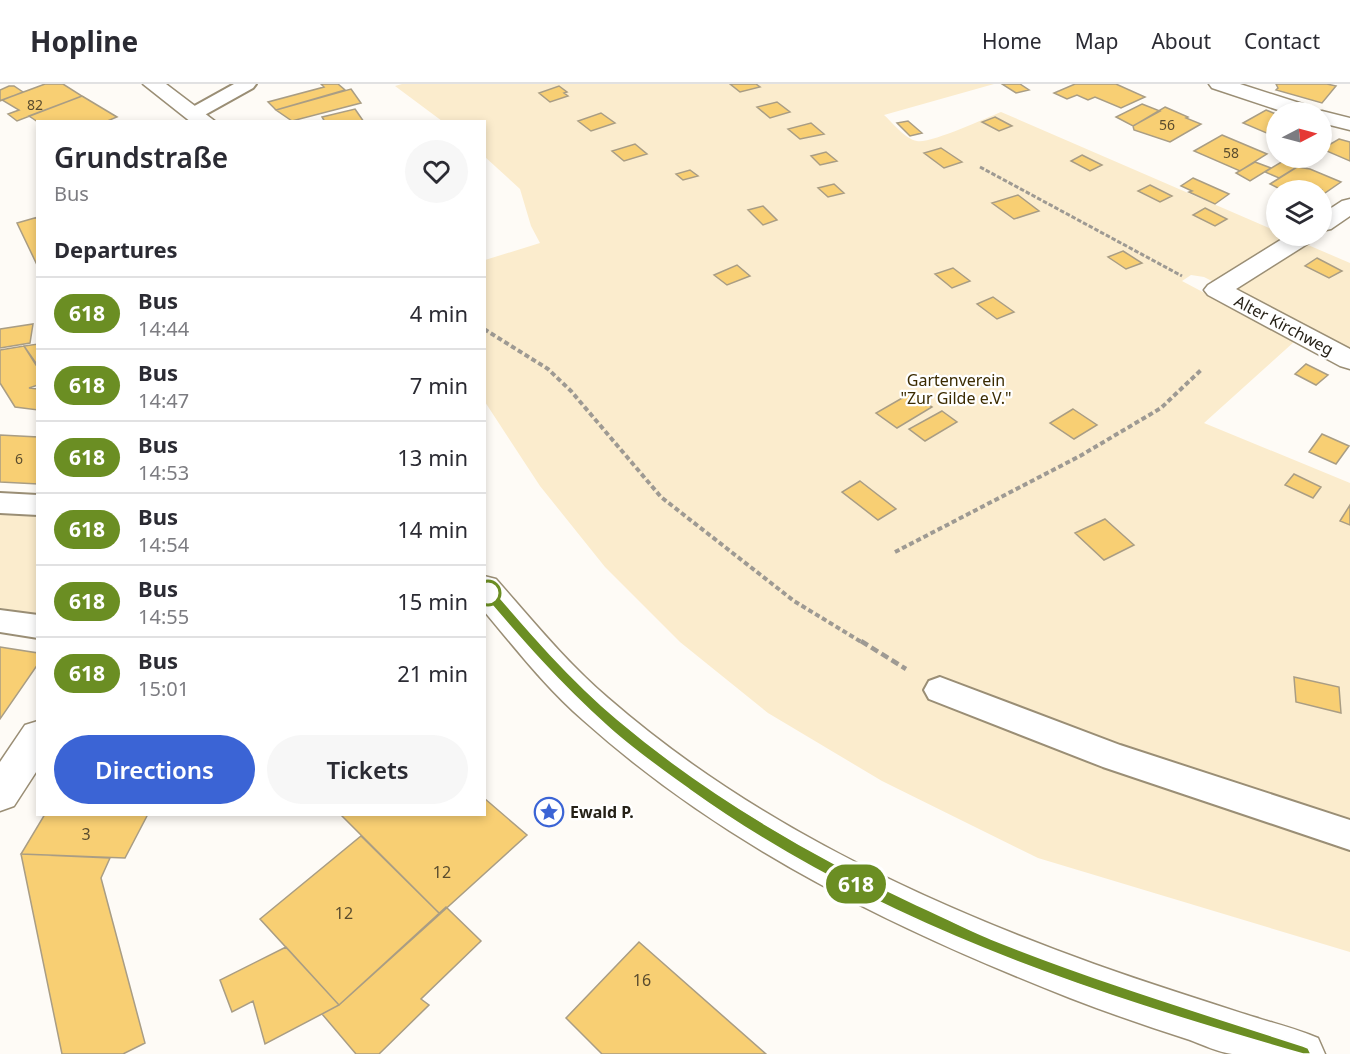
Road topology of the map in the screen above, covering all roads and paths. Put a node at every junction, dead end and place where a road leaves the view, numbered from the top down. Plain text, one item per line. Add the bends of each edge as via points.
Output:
1 (153, 84) edge
2 (247, 84) edge
3 (1219, 84) edge
4 (1274, 102) edge
5 (201, 117) edge
6 (1332, 120) edge
7 (1350, 124) edge
8 (980, 166) dead end
9 (1350, 206) edge
10 (1332, 218) edge
11 (1287, 246) edge
12 (1217, 290) junction
13 (486, 330) edge
14 (1350, 360) edge
15 (1201, 370) dead end
16 (0, 503) edge
17 (36, 505) edge
18 (895, 552) dead end
19 (486, 590) edge
20 (0, 621) edge
21 (36, 627) edge
22 (940, 690) joint
23 (36, 739) edge
24 (0, 794) edge
25 (1350, 835) edge
26 (1302, 1054) edge

1 - 5 main road
2 - 5 lane
3 - 4 main road
6 - 7 main road
8 - 12 path via 1187,278
9 - 10 main road
11 - 12 main road
12 - 14 main road, Alter Kirchweg
13 - 22 path via 548,369 661,497 794,601
15 - 18 path via 1161,408 1080,456
16 - 17 lane
19 - 26 main road via 548,662 596,709 661,762 744,821 845,878 986,944 1128,997
20 - 21 lane
22 - 25 lane via 1114,757
23 - 24 main road

